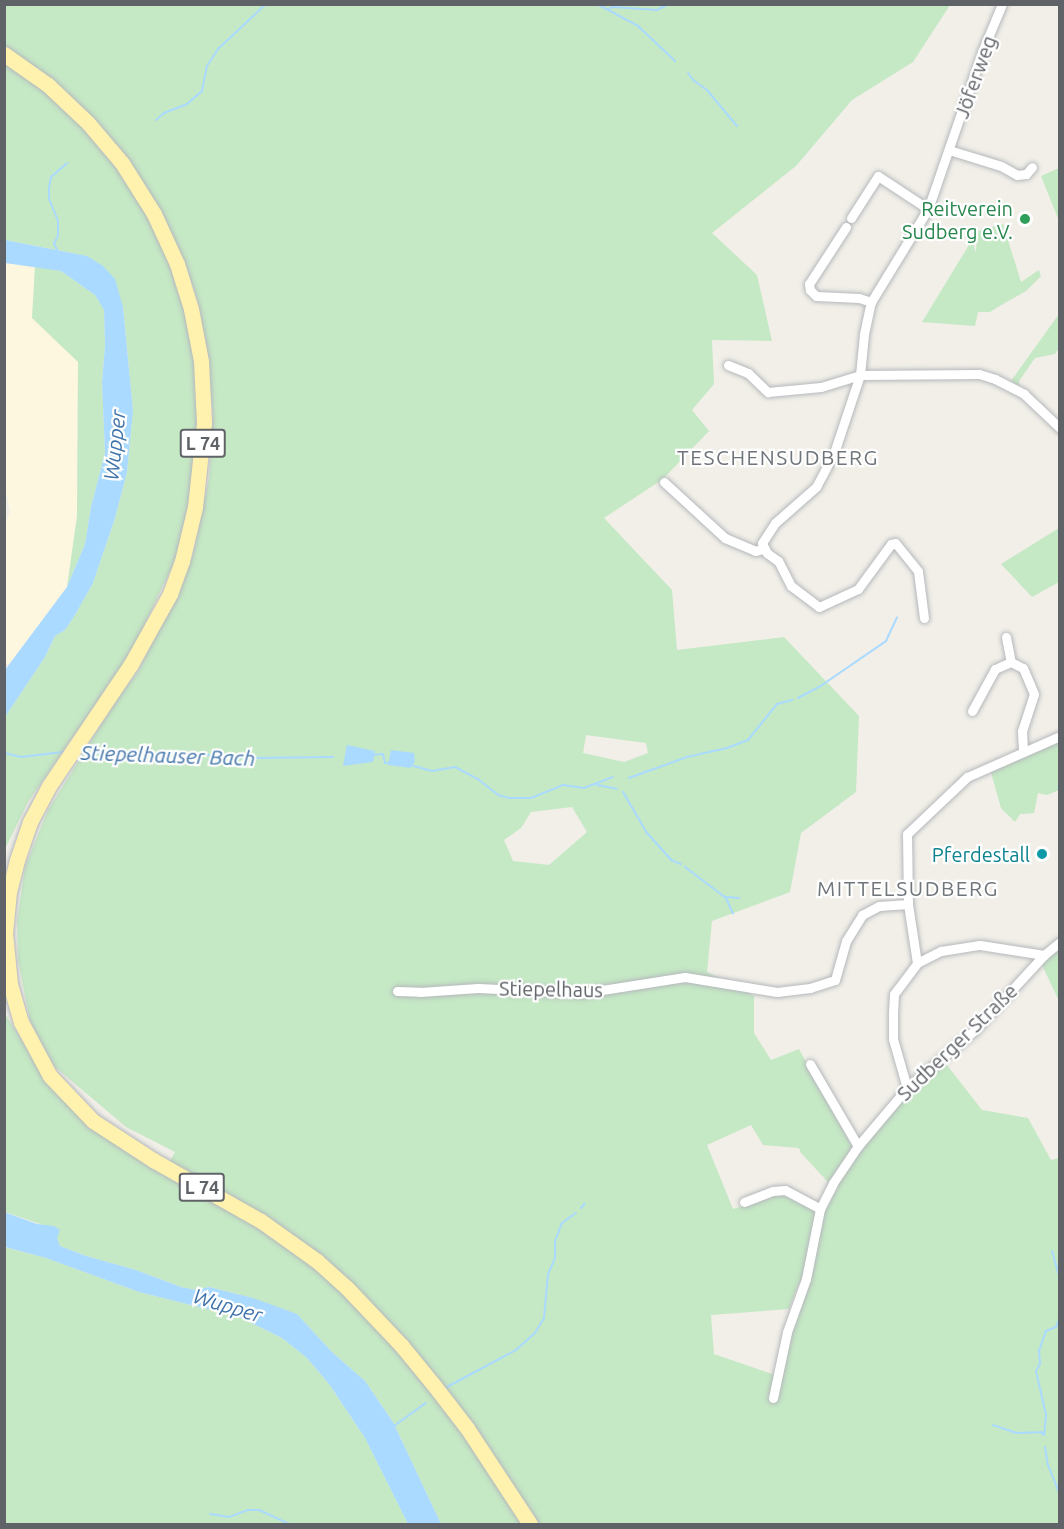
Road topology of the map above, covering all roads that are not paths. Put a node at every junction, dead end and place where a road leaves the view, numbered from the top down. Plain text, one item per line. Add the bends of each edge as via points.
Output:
1 (1002, 4) edge
2 (4, 54) edge
3 (950, 150) junction
4 (1032, 166) dead end
5 (928, 209) junction
6 (851, 218) dead end
7 (846, 227) dead end
8 (871, 302) junction
9 (728, 365) dead end
10 (860, 375) junction
11 (1059, 428) edge
12 (664, 482) dead end
13 (764, 549) junction
14 (924, 618) dead end
15 (1006, 637) dead end
16 (1011, 662) junction
17 (972, 711) dead end
18 (1059, 736) edge
19 (1023, 752) junction
20 (908, 904) junction
21 (1059, 942) edge
22 (1044, 955) junction
23 (917, 963) junction
24 (398, 991) dead end
25 (810, 1064) dead end
26 (907, 1088) junction
27 (858, 1146) junction
28 (744, 1202) dead end
29 (820, 1209) junction
30 (773, 1398) dead end
31 (530, 1524) edge

1 - 3 street, Jöferweg
2 - 31 main road, L 74 via 78,112 131,176 154,214 177,264 191,309 201,361 204,423 195,507 182,561 154,626 63,762 22,843 5,933 14,1003 46,1069 74,1103 106,1131 261,1221 332,1274 383,1325 467,1428
3 - 4 street via 1017,175 1026,174
3 - 5 street, Jöferweg
5 - 6 street via 878,176
5 - 8 street, Jöferweg
7 - 8 street via 809,284 810,290 816,296
8 - 10 street, Jöferweg
9 - 10 street via 748,373 768,392 821,387
10 - 11 street via 979,374 1024,394
10 - 13 street via 834,453 816,487 775,523 762,543
12 - 13 street via 725,538 755,551
13 - 14 street via 778,561 791,586 819,607 858,589 895,543 918,571
15 - 16 street
16 - 17 street via 995,669
16 - 19 street via 1023,668 1034,694 1022,731
18 - 19 street
19 - 20 street via 958,783 907,834
20 - 23 street
20 - 24 street, Stiepelhaus via 879,906 862,915 846,941 833,982 777,992 685,977 583,993 478,988
21 - 22 street, Sudberger Straße
22 - 23 street via 980,945 941,951
22 - 26 street, Sudberger Straße via 975,1030
23 - 26 street via 894,994 893,1039
25 - 27 street
26 - 27 street, Sudberger Straße
27 - 29 street, Sudberger Straße
28 - 29 street via 785,1190
29 - 30 street, Sudberger Straße via 806,1279 787,1332

